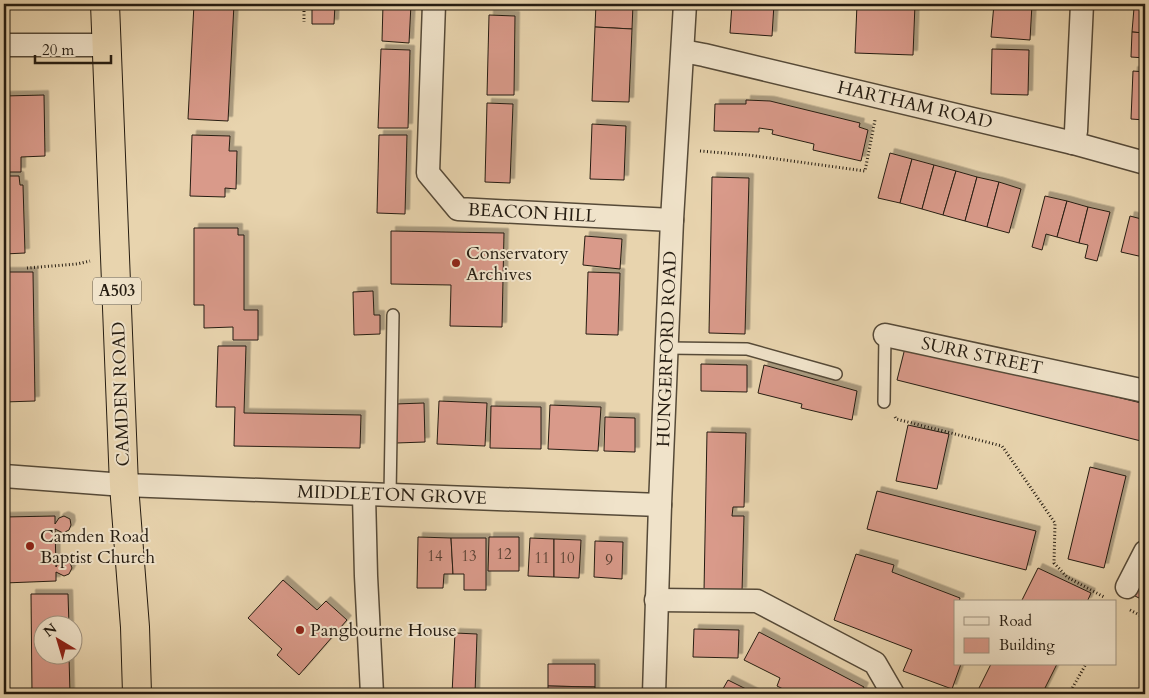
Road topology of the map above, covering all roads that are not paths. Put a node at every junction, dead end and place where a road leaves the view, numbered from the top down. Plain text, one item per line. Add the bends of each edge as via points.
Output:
1 (105, 4) edge
2 (434, 4) edge
3 (685, 4) edge
4 (1082, 4) edge
5 (108, 45) junction
6 (4, 46) edge
7 (683, 51) junction
8 (1074, 143) junction
9 (1145, 163) edge
10 (672, 220) junction
11 (393, 315) dead end
12 (884, 335) joint
13 (667, 348) junction
14 (836, 374) dead end
15 (1145, 391) edge
16 (884, 402) road end
17 (4, 476) edge
18 (124, 485) junction
19 (364, 495) junction
20 (390, 495) junction
21 (660, 505) junction
22 (1145, 552) edge
23 (1127, 587) dead end
24 (656, 600) junction
25 (137, 694) edge
26 (372, 694) edge
27 (654, 694) edge
28 (893, 694) edge

1 - 5 highway, CAMDEN ROAD / A503
2 - 10 street, BEACON HILL via 428,173 458,209
3 - 7 street, HUNGERFORD ROAD
4 - 8 street
5 - 6 street
5 - 18 highway, CAMDEN ROAD / A503
7 - 8 street, HARTHAM ROAD
7 - 10 street, HUNGERFORD ROAD
8 - 9 street, HARTHAM ROAD
10 - 13 street, HUNGERFORD ROAD
11 - 20 lane
12 - 15 street, SURR STREET
12 - 16 lane, SURR STREET
13 - 14 lane via 747,350
13 - 21 street, HUNGERFORD ROAD
17 - 18 street, MIDDLETON GROVE
18 - 19 street, MIDDLETON GROVE
18 - 25 highway, CAMDEN ROAD / A503
19 - 20 street, MIDDLETON GROVE
19 - 26 street
20 - 21 street, MIDDLETON GROVE
21 - 24 street, HUNGERFORD ROAD
22 - 23 street
24 - 27 street, HUNGERFORD ROAD
24 - 28 street via 757,601 875,663

